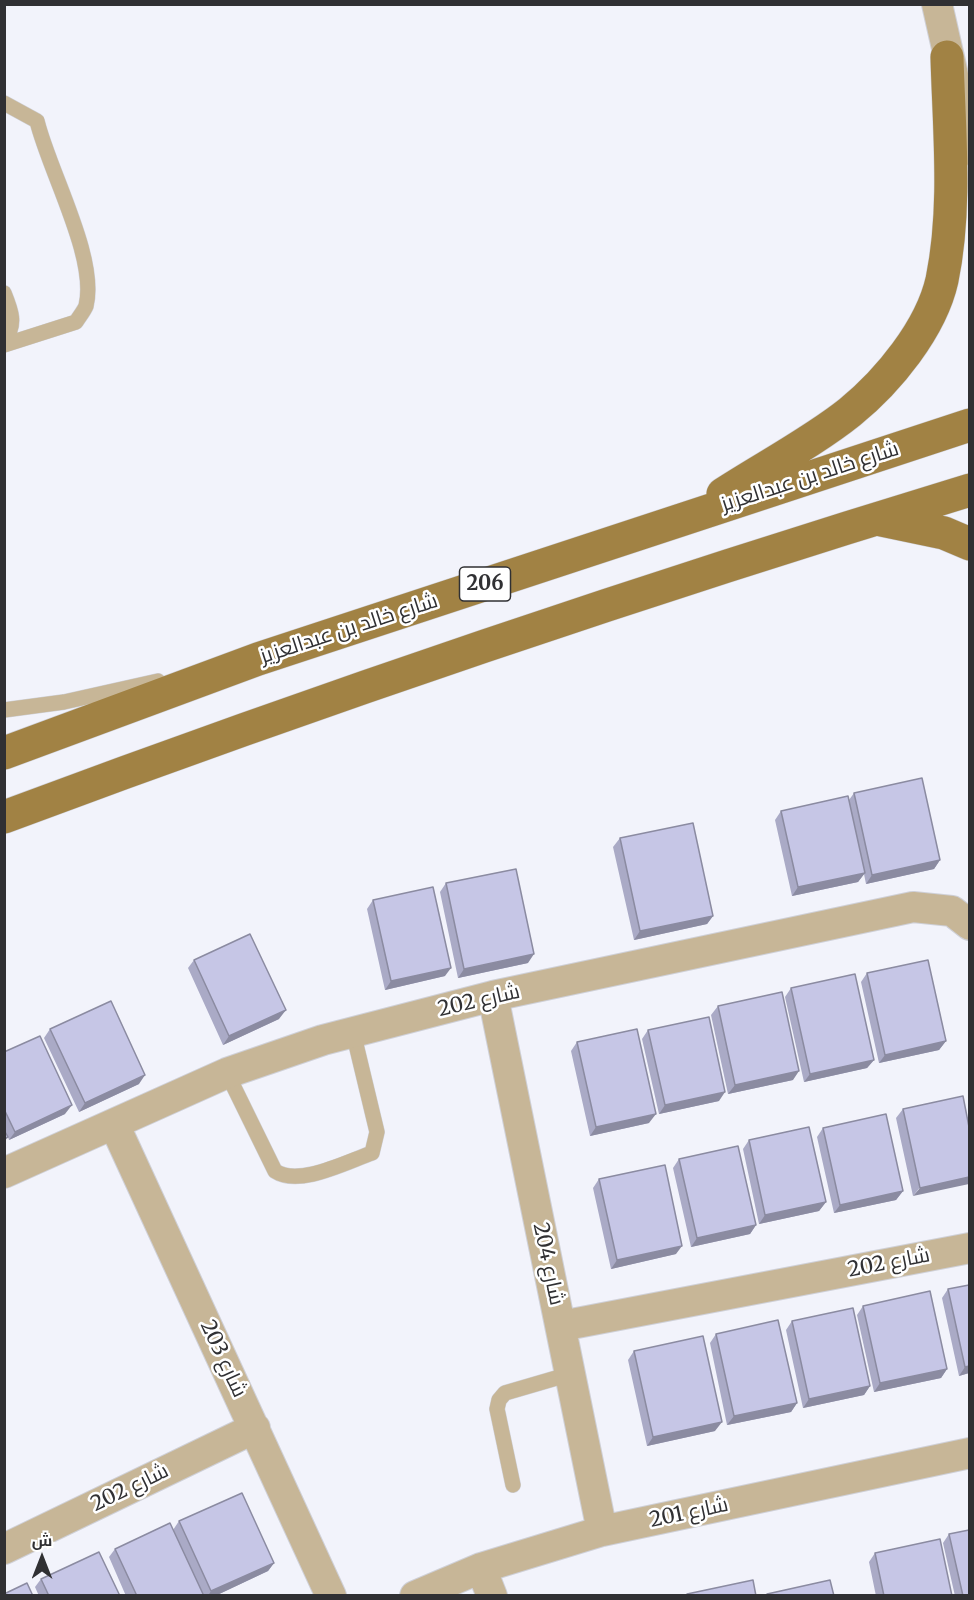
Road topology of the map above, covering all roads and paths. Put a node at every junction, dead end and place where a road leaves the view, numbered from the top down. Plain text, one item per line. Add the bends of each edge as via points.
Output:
1 (937, 4) edge
2 (947, 57) junction
3 (4, 103) edge
4 (969, 150) edge
5 (4, 293) edge
6 (4, 343) edge
7 (969, 425) edge
8 (969, 490) edge
9 (875, 518) junction
10 (682, 520) junction
11 (969, 544) edge
12 (258, 659) junction
13 (4, 710) edge
14 (4, 753) edge
15 (4, 817) edge
16 (969, 925) edge
17 (493, 996) junction
18 (353, 1032) junction
19 (227, 1073) junction
20 (114, 1124) junction
21 (4, 1173) edge
22 (969, 1248) edge
23 (561, 1326) junction
24 (570, 1374) junction
25 (255, 1428) junction
26 (969, 1453) edge
27 (513, 1485) dead end
28 (602, 1531) junction
29 (4, 1549) edge
30 (481, 1568) junction
31 (331, 1596) edge
32 (415, 1596) edge
33 (492, 1596) edge

1 - 2 street
2 - 4 street
2 - 10 main road via 949,226 941,282 919,334 883,384 848,414
3 - 6 lane via 37,122 76,232 88,281 86,307 76,322
5 - 6 lane via 12,312 12,332
7 - 10 main road, شارع خالد بن عبدالعزيز / 206
8 - 9 main road
9 - 11 main road via 944,533
9 - 15 main road via 252,725
10 - 12 main road, شارع خالد بن عبدالعزيز / 206
12 - 13 lane via 64,702
12 - 14 main road, شارع خالد بن عبدالعزيز / 206
16 - 17 street, شارع 202 via 952,911 913,907
17 - 18 street, شارع 202
17 - 23 street, شارع 204
18 - 19 street, شارع 202
18 - 19 lane via 377,1132 376,1143 372,1153 301,1178 285,1178 275,1171
19 - 20 street, شارع 202
20 - 21 street, شارع 202
20 - 25 street, شارع 203
22 - 23 street, شارع 202
23 - 24 street, شارع 204
24 - 27 lane via 505,1393 499,1400 497,1409
24 - 28 street, شارع 204
25 - 29 street, شارع 202
25 - 31 street, شارع 203
26 - 28 street, شارع 201
28 - 30 street, شارع 201
30 - 32 street, شارع 201
30 - 33 street

